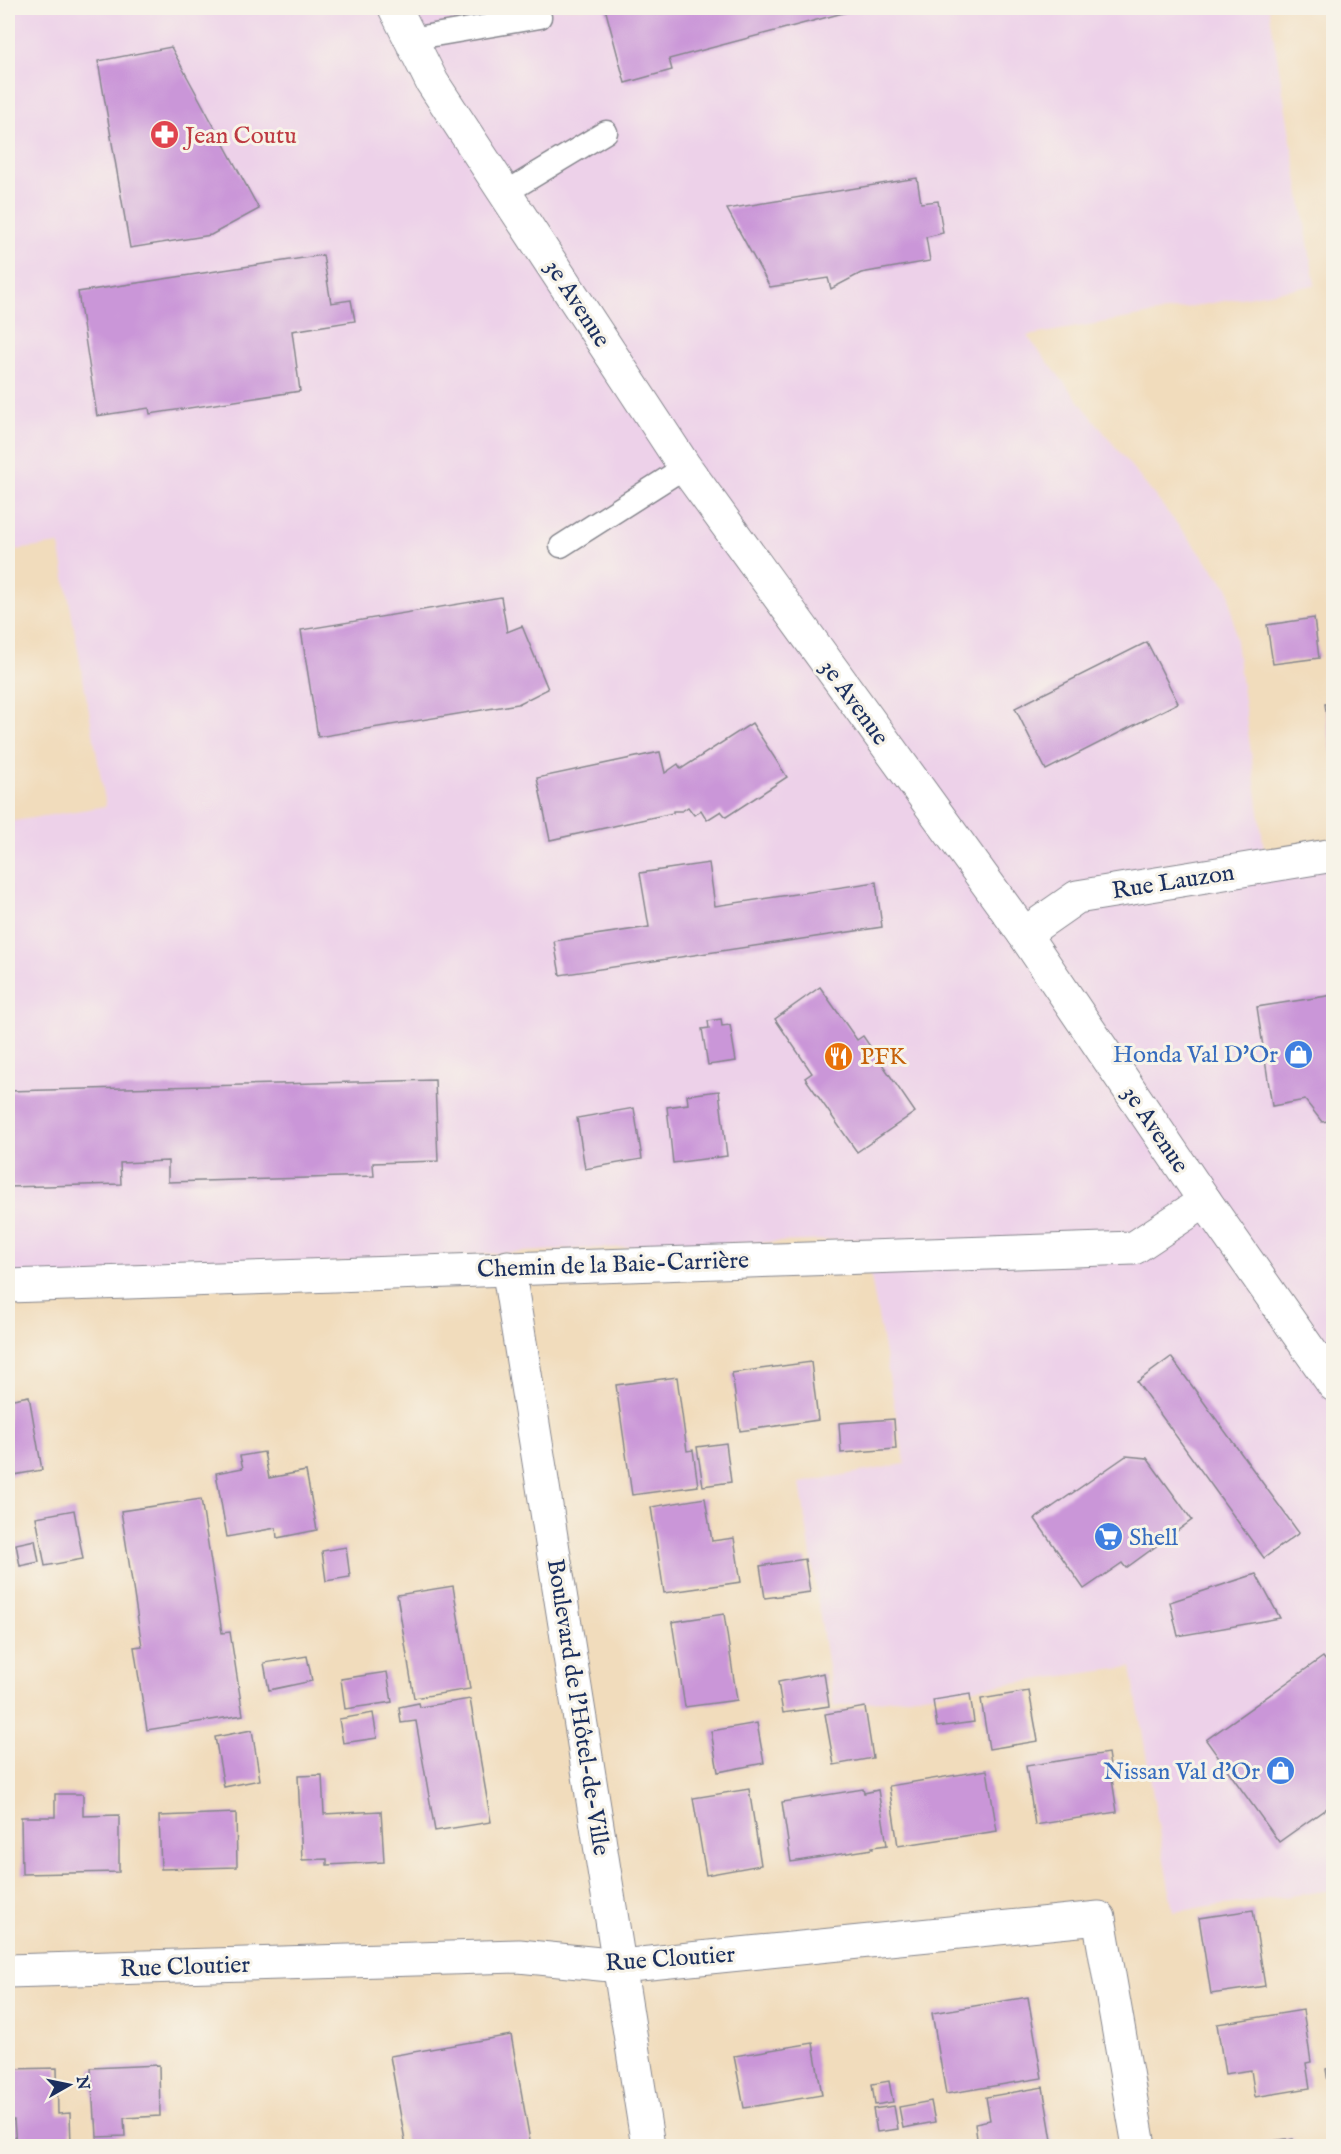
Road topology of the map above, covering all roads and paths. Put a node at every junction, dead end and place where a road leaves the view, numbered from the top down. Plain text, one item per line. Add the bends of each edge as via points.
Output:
1 (395, 8) edge
2 (540, 16) dead end
3 (411, 39) junction
4 (606, 132) dead end
5 (505, 193) junction
6 (685, 467) junction
7 (561, 546) dead end
8 (1334, 855) edge
9 (1024, 934) junction
10 (1205, 1201) junction
11 (508, 1268) junction
12 (8, 1286) edge
13 (1334, 1385) edge
14 (620, 1966) junction
15 (8, 1971) edge
16 (648, 2146) edge
17 (1139, 2146) edge

1 - 3 street, 3e Avenue
2 - 3 lane
3 - 5 street, 3e Avenue via 432,82
4 - 5 lane
5 - 6 street, 3e Avenue
6 - 7 lane
6 - 9 street, 3e Avenue
8 - 9 street, Rue Lauzon via 1077,897
9 - 10 street, 3e Avenue
10 - 11 street, Chemin de la Baie-Carrière via 1134,1248
10 - 13 street, 3e Avenue
11 - 12 street, Chemin de la Baie-Carrière
11 - 14 street, Boulevard de l'Hôtel-de-Ville
14 - 15 street, Rue Cloutier via 519,1956
14 - 16 street, Boulevard de l'Hôtel-de-Ville
14 - 17 street, Rue Cloutier via 1099,1918

